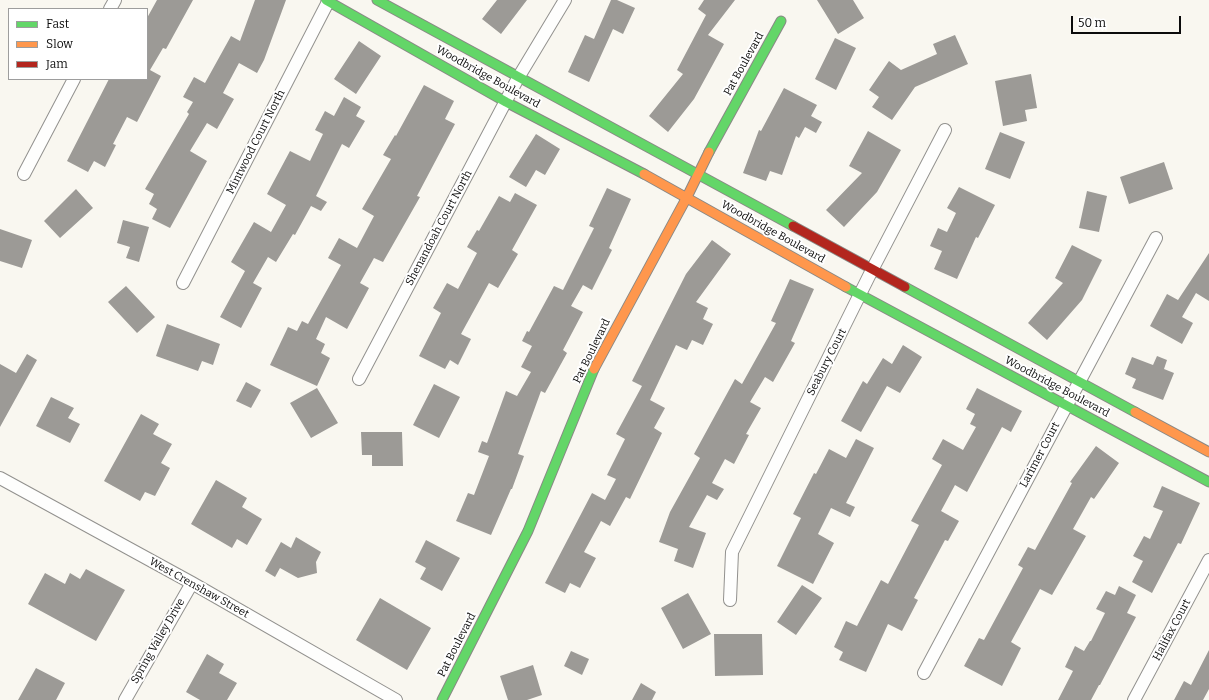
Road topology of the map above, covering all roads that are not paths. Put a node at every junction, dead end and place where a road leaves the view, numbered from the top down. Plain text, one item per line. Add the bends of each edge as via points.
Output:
1 (328, 0) edge
2 (377, 0) edge
3 (565, 0) edge
4 (781, 21) dead end
5 (518, 78) junction
6 (73, 80) edge
7 (506, 102) junction
8 (945, 130) dead end
9 (24, 174) dead end
10 (698, 174) junction
11 (687, 197) junction
12 (1156, 238) dead end
13 (872, 270) junction
14 (183, 283) dead end
15 (860, 294) junction
16 (359, 379) dead end
17 (1079, 382) junction
18 (1067, 406) junction
19 (1209, 452) edge
20 (0, 478) edge
21 (1209, 482) edge
22 (1209, 560) edge
23 (192, 583) junction
24 (730, 600) dead end
25 (924, 673) dead end
26 (125, 700) edge
27 (396, 700) edge
28 (442, 700) edge
29 (1134, 700) edge

1 - 7 street, Woodbridge Boulevard
1 - 14 street, Mintwood Court North
2 - 5 street, Woodbridge Boulevard
3 - 5 street, Shenandoah Court North
4 - 10 street, Pat Boulevard
5 - 7 street, Shenandoah Court North
5 - 10 street, Woodbridge Boulevard
6 - 9 street
7 - 11 street, Woodbridge Boulevard
7 - 16 street, Shenandoah Court North
8 - 13 street, Seabury Court
10 - 11 street, Pat Boulevard
10 - 13 street, Woodbridge Boulevard
11 - 15 street, Woodbridge Boulevard
11 - 28 street, Pat Boulevard via 595,367 528,531
12 - 17 street, Larimer Court
13 - 15 street, Seabury Court
13 - 17 street, Woodbridge Boulevard
15 - 18 street, Woodbridge Boulevard
15 - 24 street, Seabury Court via 732,552
17 - 18 street, Larimer Court
17 - 19 street, Woodbridge Boulevard
18 - 21 street, Woodbridge Boulevard
18 - 25 street, Larimer Court
20 - 23 street, West Crenshaw Street
22 - 29 street, Halifax Court
23 - 26 street, Spring Valley Drive
23 - 27 street, West Crenshaw Street

